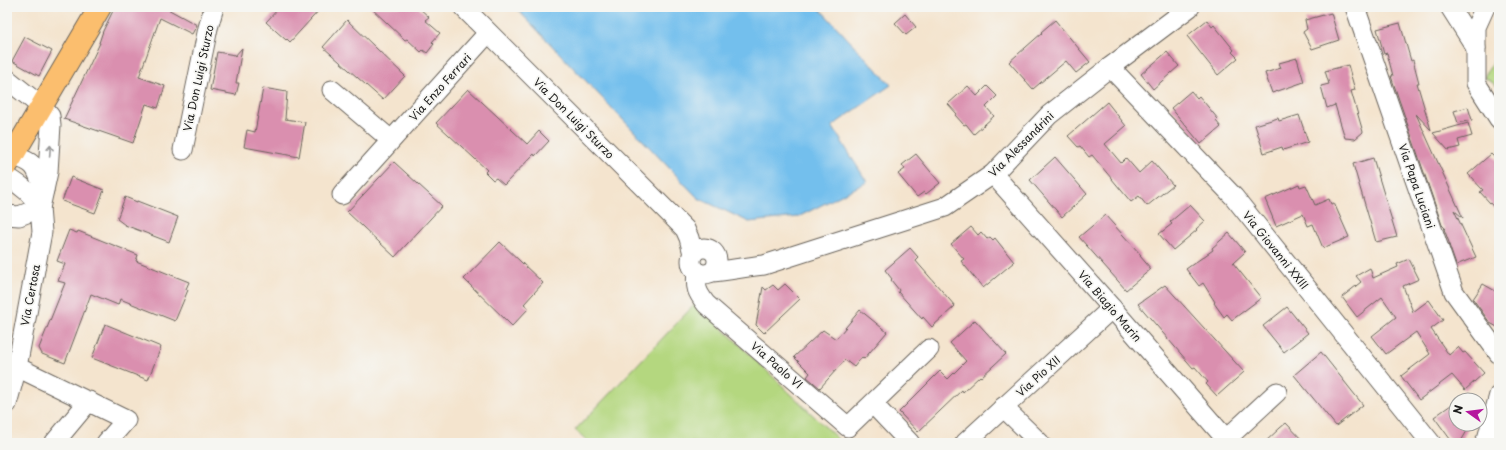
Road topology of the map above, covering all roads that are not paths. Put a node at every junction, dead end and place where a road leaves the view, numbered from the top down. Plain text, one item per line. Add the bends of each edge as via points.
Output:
1 (100, 7) edge
2 (214, 7) edge
3 (463, 7) edge
4 (1190, 7) edge
5 (1355, 7) edge
6 (1450, 7) edge
7 (1485, 7) edge
8 (488, 33) junction
9 (1476, 48) junction
10 (1110, 67) junction
11 (7, 79) edge
12 (332, 90) dead end
13 (42, 107) junction
14 (1499, 119) edge
15 (391, 140) junction
16 (183, 150) dead end
17 (10, 161) edge
18 (993, 174) junction
19 (7, 177) edge
20 (342, 195) dead end
21 (42, 199) junction
22 (7, 215) edge
23 (706, 261) junction
24 (1112, 308) junction
25 (929, 349) dead end
26 (1499, 354) edge
27 (16, 367) junction
28 (1277, 392) dead end
29 (1499, 395) edge
30 (89, 401) junction
31 (7, 404) edge
32 (873, 404) junction
33 (1003, 407) junction
34 (1224, 441) edge
35 (54, 443) edge
36 (106, 443) edge
37 (910, 443) edge
38 (965, 443) edge
39 (1040, 443) edge
40 (1431, 443) edge
41 (1484, 443) edge

1 - 13 main road
2 - 16 street, Via Don Luigi Sturzo
3 - 8 street, Via Don Luigi Sturzo
4 - 10 street, Via Alessandrini
5 - 26 street, Via Papa Luciani via 1454,292
6 - 9 street
7 - 9 street via 1476,27
8 - 15 street, Via Enzo Ferrari
8 - 23 street, Via Don Luigi Sturzo via 685,229 702,240
9 - 14 street via 1476,83
10 - 18 street, Via Alessandrini via 1050,115
10 - 40 street, Via Giovanni XXIII via 1234,197
11 - 13 street
12 - 15 street
13 - 17 main road
21 -> 13 street, Via Certosa via 48,172 51,125 50,116
15 - 20 street, Via Enzo Ferrari
17 - 21 street, Via Certosa via 23,158 31,162 36,168
18 - 23 street, Via Alessandrini via 945,207 764,264 735,270
18 - 24 street, Via Biagio Marin
19 - 21 street via 35,199
21 - 22 street via 19,216
21 - 27 street, Via Certosa via 42,232
23 - 32 street, Via Paolo VI via 696,282 697,292 706,304 848,427
24 - 33 street, Via Pio XII
24 - 34 street, Via Biagio Marin
25 - 32 street, Via Paolo VI
27 - 30 street
27 - 31 street, Via Certosa
28 - 34 street, Via Biagio Marin
29 - 41 street
30 - 35 street
30 - 36 street via 126,420
32 - 37 street
33 - 38 street, Via Pio XII
33 - 39 street

